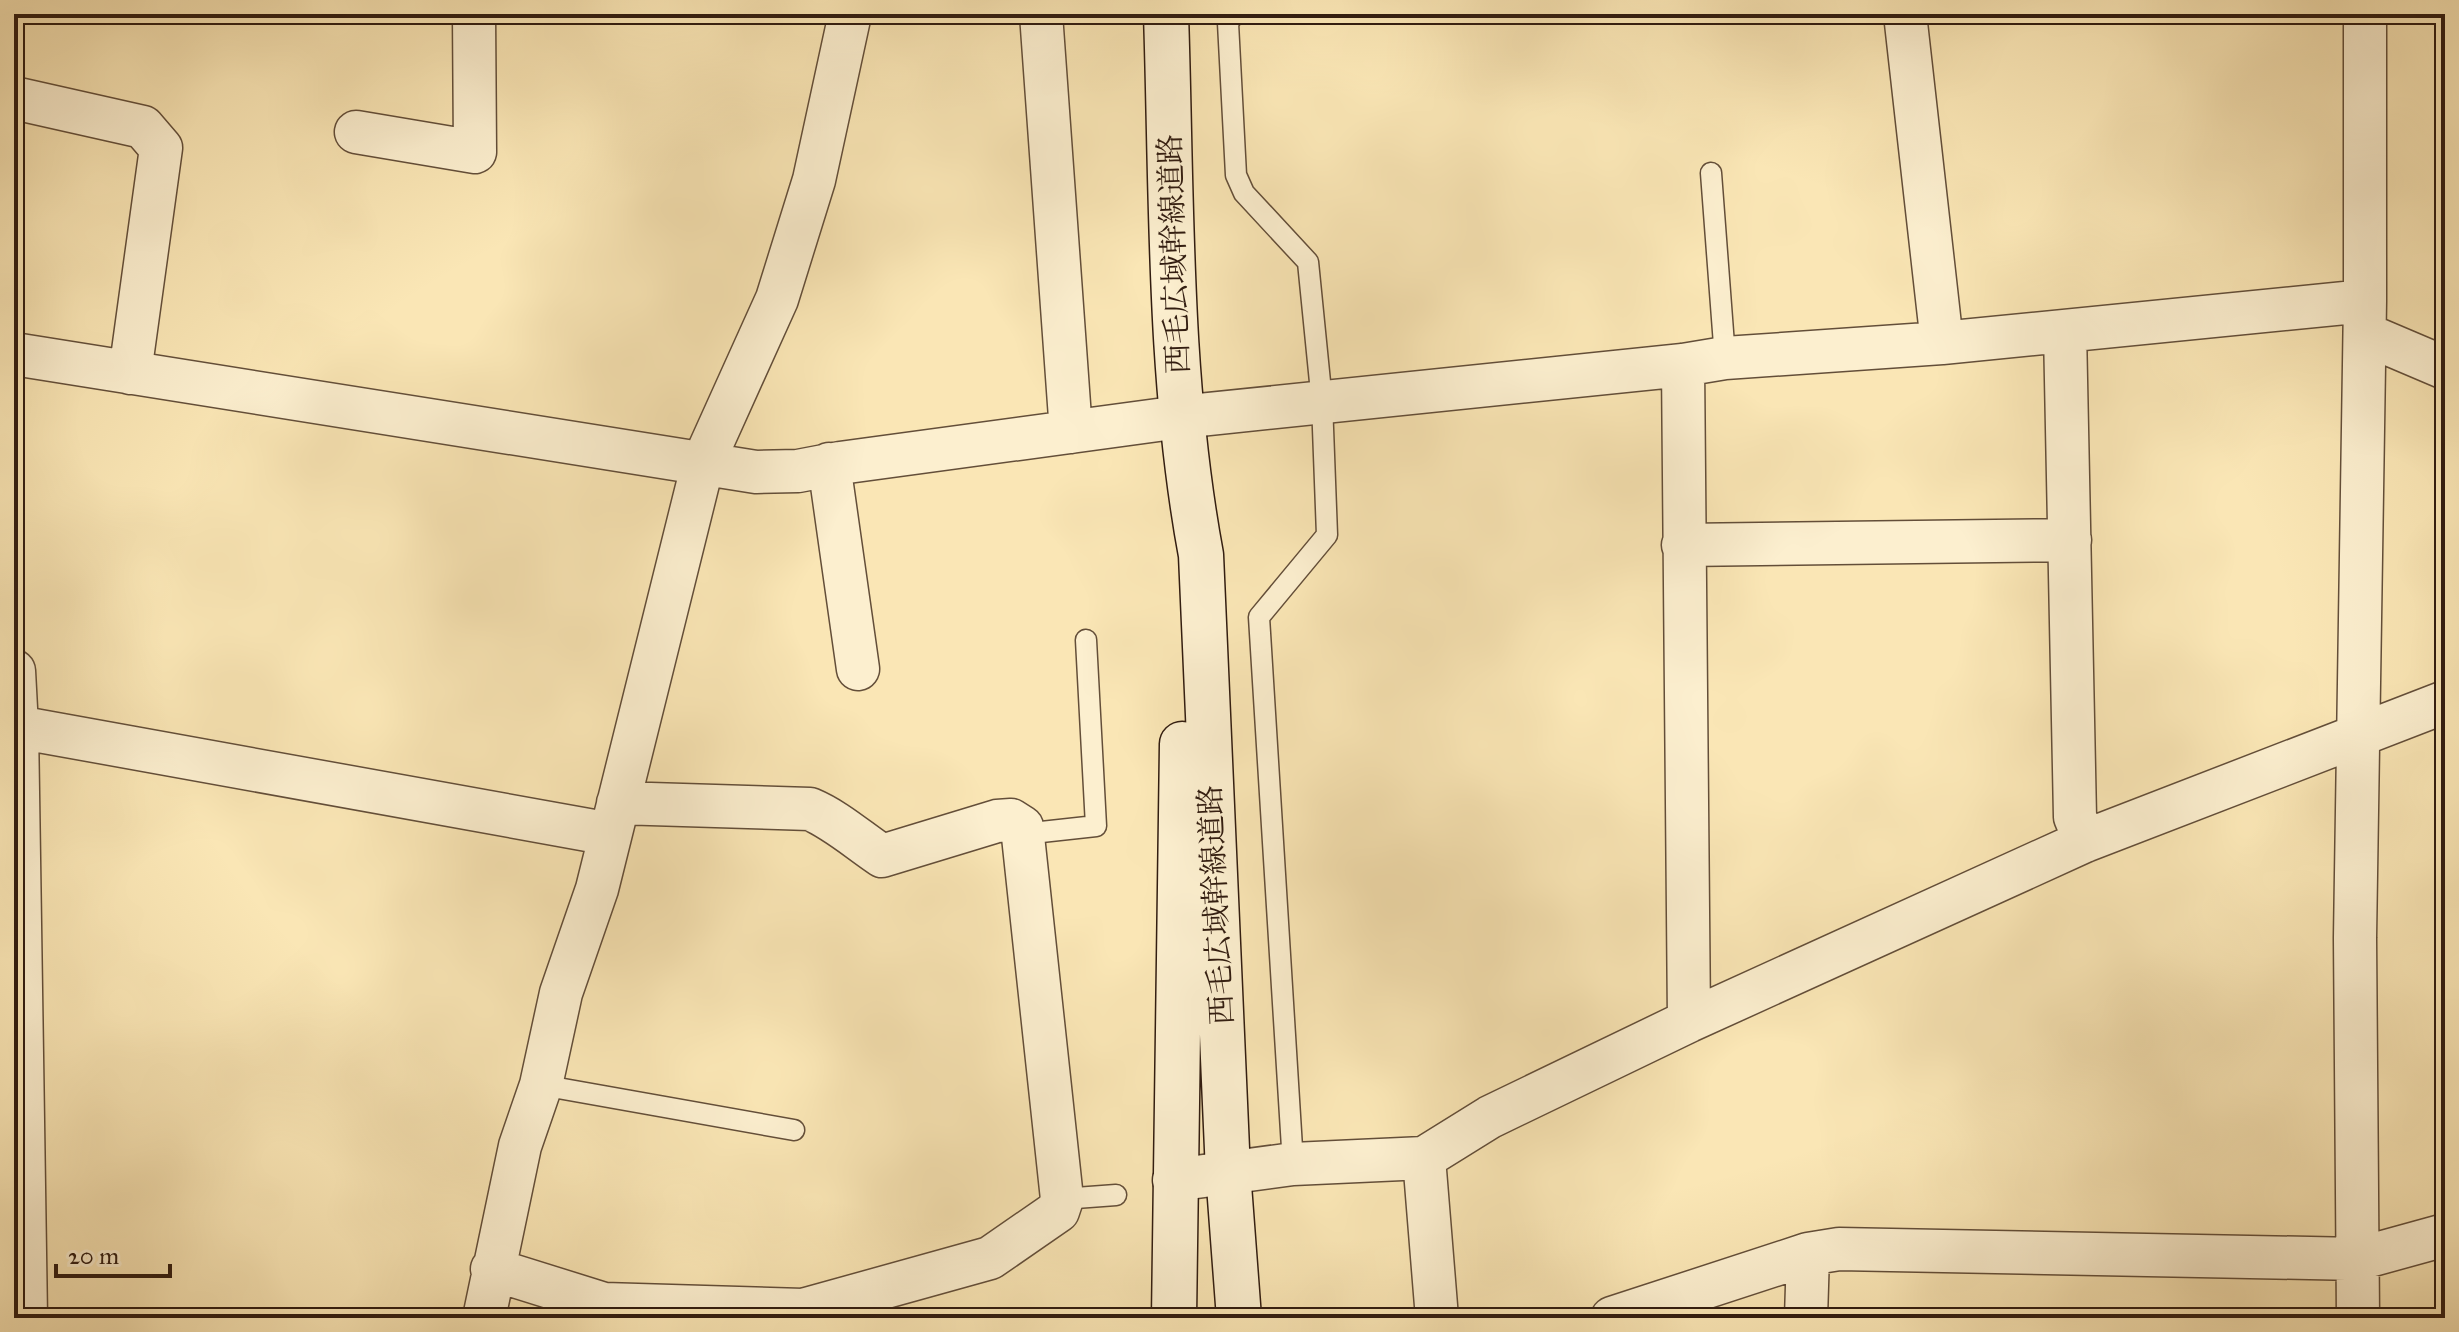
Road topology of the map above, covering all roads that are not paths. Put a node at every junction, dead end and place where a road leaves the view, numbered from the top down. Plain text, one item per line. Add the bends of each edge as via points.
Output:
1 (474, 14) edge
2 (850, 14) edge
3 (1041, 14) edge
4 (1166, 14) edge
5 (1234, 14) edge
6 (1905, 14) edge
7 (2365, 14) edge
8 (14, 98) edge
9 (356, 132) dead end
10 (1711, 173) dead end
11 (2365, 317) junction
12 (2065, 331) junction
13 (1942, 343) junction
14 (14, 354) edge
15 (1725, 358) junction
16 (1683, 365) junction
17 (2445, 368) edge
18 (130, 373) junction
19 (1322, 402) junction
20 (1180, 417) junction
21 (1071, 432) junction
22 (703, 463) junction
23 (829, 464) junction
24 (1189, 493) junction
25 (2070, 540) junction
26 (1683, 545) junction
27 (1086, 640) dead end
28 (858, 669) dead end
29 (14, 671) edge
30 (2445, 702) edge
31 (17, 727) junction
32 (2357, 734) junction
33 (614, 819) junction
34 (1023, 834) junction
35 (2085, 841) junction
36 (1689, 1021) junction
37 (541, 1085) junction
38 (794, 1130) dead end
39 (1424, 1158) junction
40 (1293, 1164) junction
41 (1228, 1172) junction
42 (1174, 1180) junction
43 (1116, 1195) dead end
44 (1062, 1199) junction
45 (2445, 1235) edge
46 (1808, 1254) junction
47 (2358, 1259) junction
48 (492, 1269) junction
49 (804, 1314) edge
50 (26, 1318) edge
51 (484, 1318) edge
52 (1174, 1318) edge
53 (1239, 1318) edge
54 (1437, 1318) edge
55 (1612, 1318) edge
56 (1806, 1318) edge
57 (2358, 1318) edge

1 - 9 street via 475,152
2 - 22 street via 814,180 777,299
3 - 21 street
4 - 20 street, 西毛広域幹線道路
5 - 19 lane via 1228,23 1236,175 1244,193 1308,262
6 - 13 street
7 - 11 street
8 - 18 street via 143,127 161,148
10 - 15 lane
11 - 12 street
11 - 17 street
11 - 32 street
12 - 13 street
12 - 25 street
13 - 15 street
14 - 18 street
15 - 16 street
16 - 19 street
16 - 26 street
18 - 22 street
19 - 20 street
19 - 40 lane via 1327,535 1259,617
20 - 21 street
20 - 24 street, 西毛広域幹線道路
21 - 23 street
22 - 23 street via 756,472
22 - 33 street
23 - 28 street
24 - 41 street, 西毛広域幹線道路 via 1201,555
24 - 42 street, 西毛広域幹線道路
25 - 26 street
25 - 35 street via 2075,817
26 - 36 street
27 - 34 lane via 1096,826
29 - 31 street
30 - 32 street
31 - 33 street
31 - 50 street
32 - 35 street
32 - 47 street
33 - 34 street via 810,809 882,856 997,821 1011,820
33 - 37 street via 597,889 561,993
34 - 44 street
35 - 36 street
36 - 39 street via 1490,1117
37 - 38 lane
37 - 48 street via 520,1146
39 - 40 street
39 - 54 street
40 - 41 street
41 - 42 street
41 - 53 street, 西毛広域幹線道路
42 - 52 street, 西毛広域幹線道路
43 - 44 lane
44 - 49 street via 1058,1211 990,1258
45 - 47 street
46 - 47 street via 1839,1249
46 - 55 street
46 - 56 street
47 - 57 street
48 - 49 street via 604,1304
48 - 51 street

